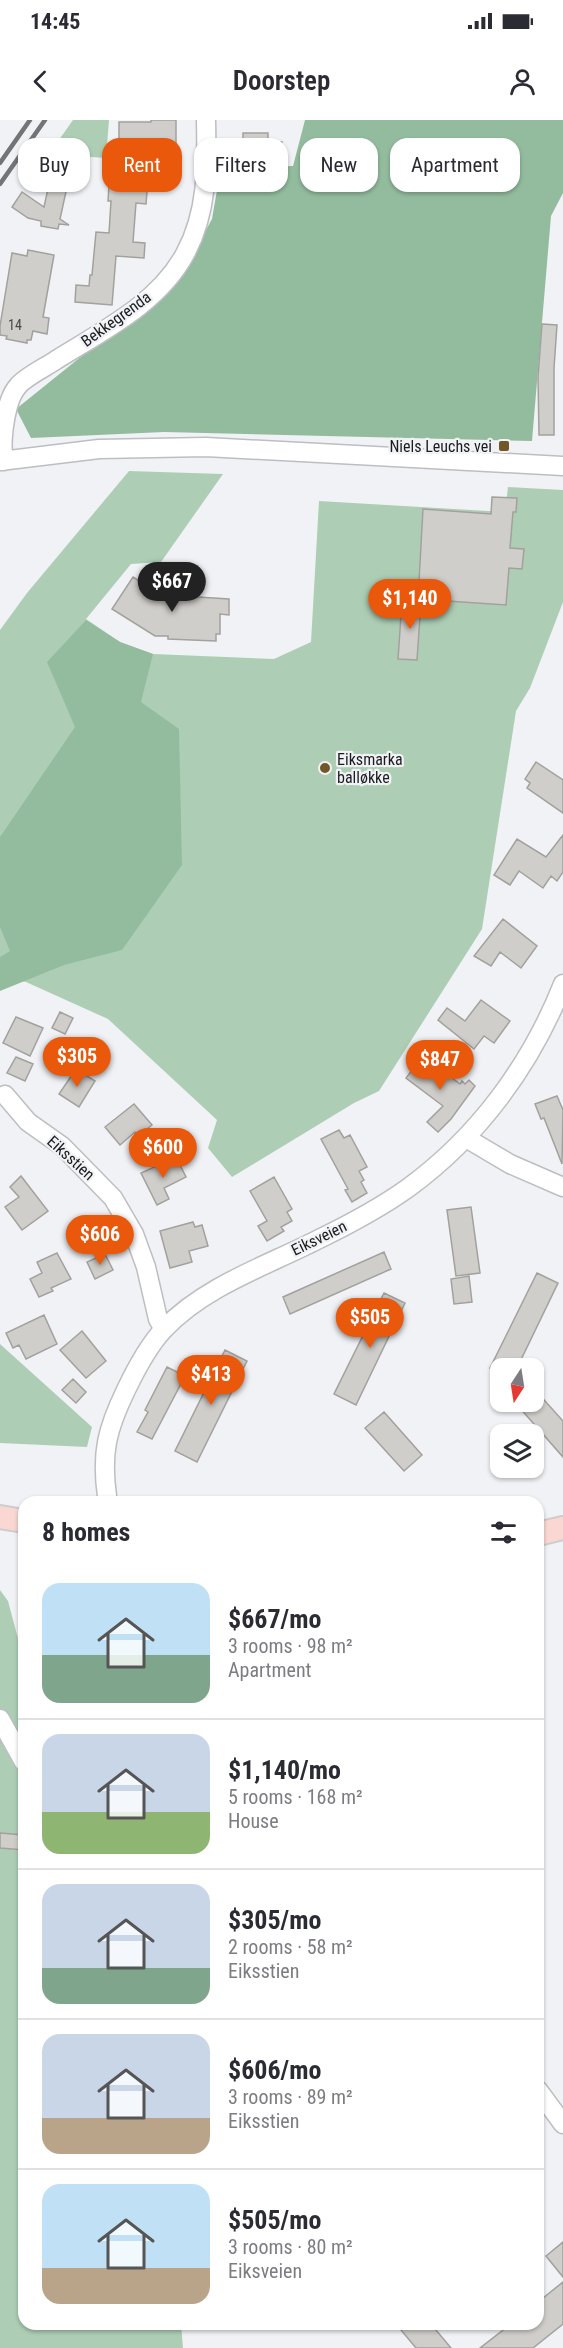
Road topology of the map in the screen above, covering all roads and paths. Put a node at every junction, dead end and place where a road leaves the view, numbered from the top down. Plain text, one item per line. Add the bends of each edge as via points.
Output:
1 (206, 120) edge
2 (2, 461) edge
3 (563, 466) edge
4 (563, 984) edge
5 (5, 1095) dead end
6 (466, 1138) junction
7 (563, 1187) edge
8 (164, 1329) junction
9 (107, 1496) dead end
10 (0, 1517) edge
11 (18, 1520) edge
12 (544, 1522) edge
13 (563, 1523) edge
14 (563, 1528) edge
15 (544, 1533) edge
16 (0, 1719) edge
17 (18, 1751) edge
18 (544, 2098) edge
19 (563, 2124) edge

1 - 2 street, Bekkegrenda via 204,198 185,255 150,298 18,386 7,412
2 - 3 street via 99,449 206,447
4 - 6 street, Eiksveien via 527,1058
5 - 8 street, Eiksstien via 28,1122 62,1146 113,1198 134,1234
6 - 7 street via 510,1164
6 - 8 street, Eiksveien via 436,1166 380,1206 238,1278 186,1310
8 - 9 street, Eiksveien via 135,1371 110,1428 103,1463
10 - 11 main road
12 - 13 main road
14 - 15 main road
16 - 17 street
18 - 19 street

